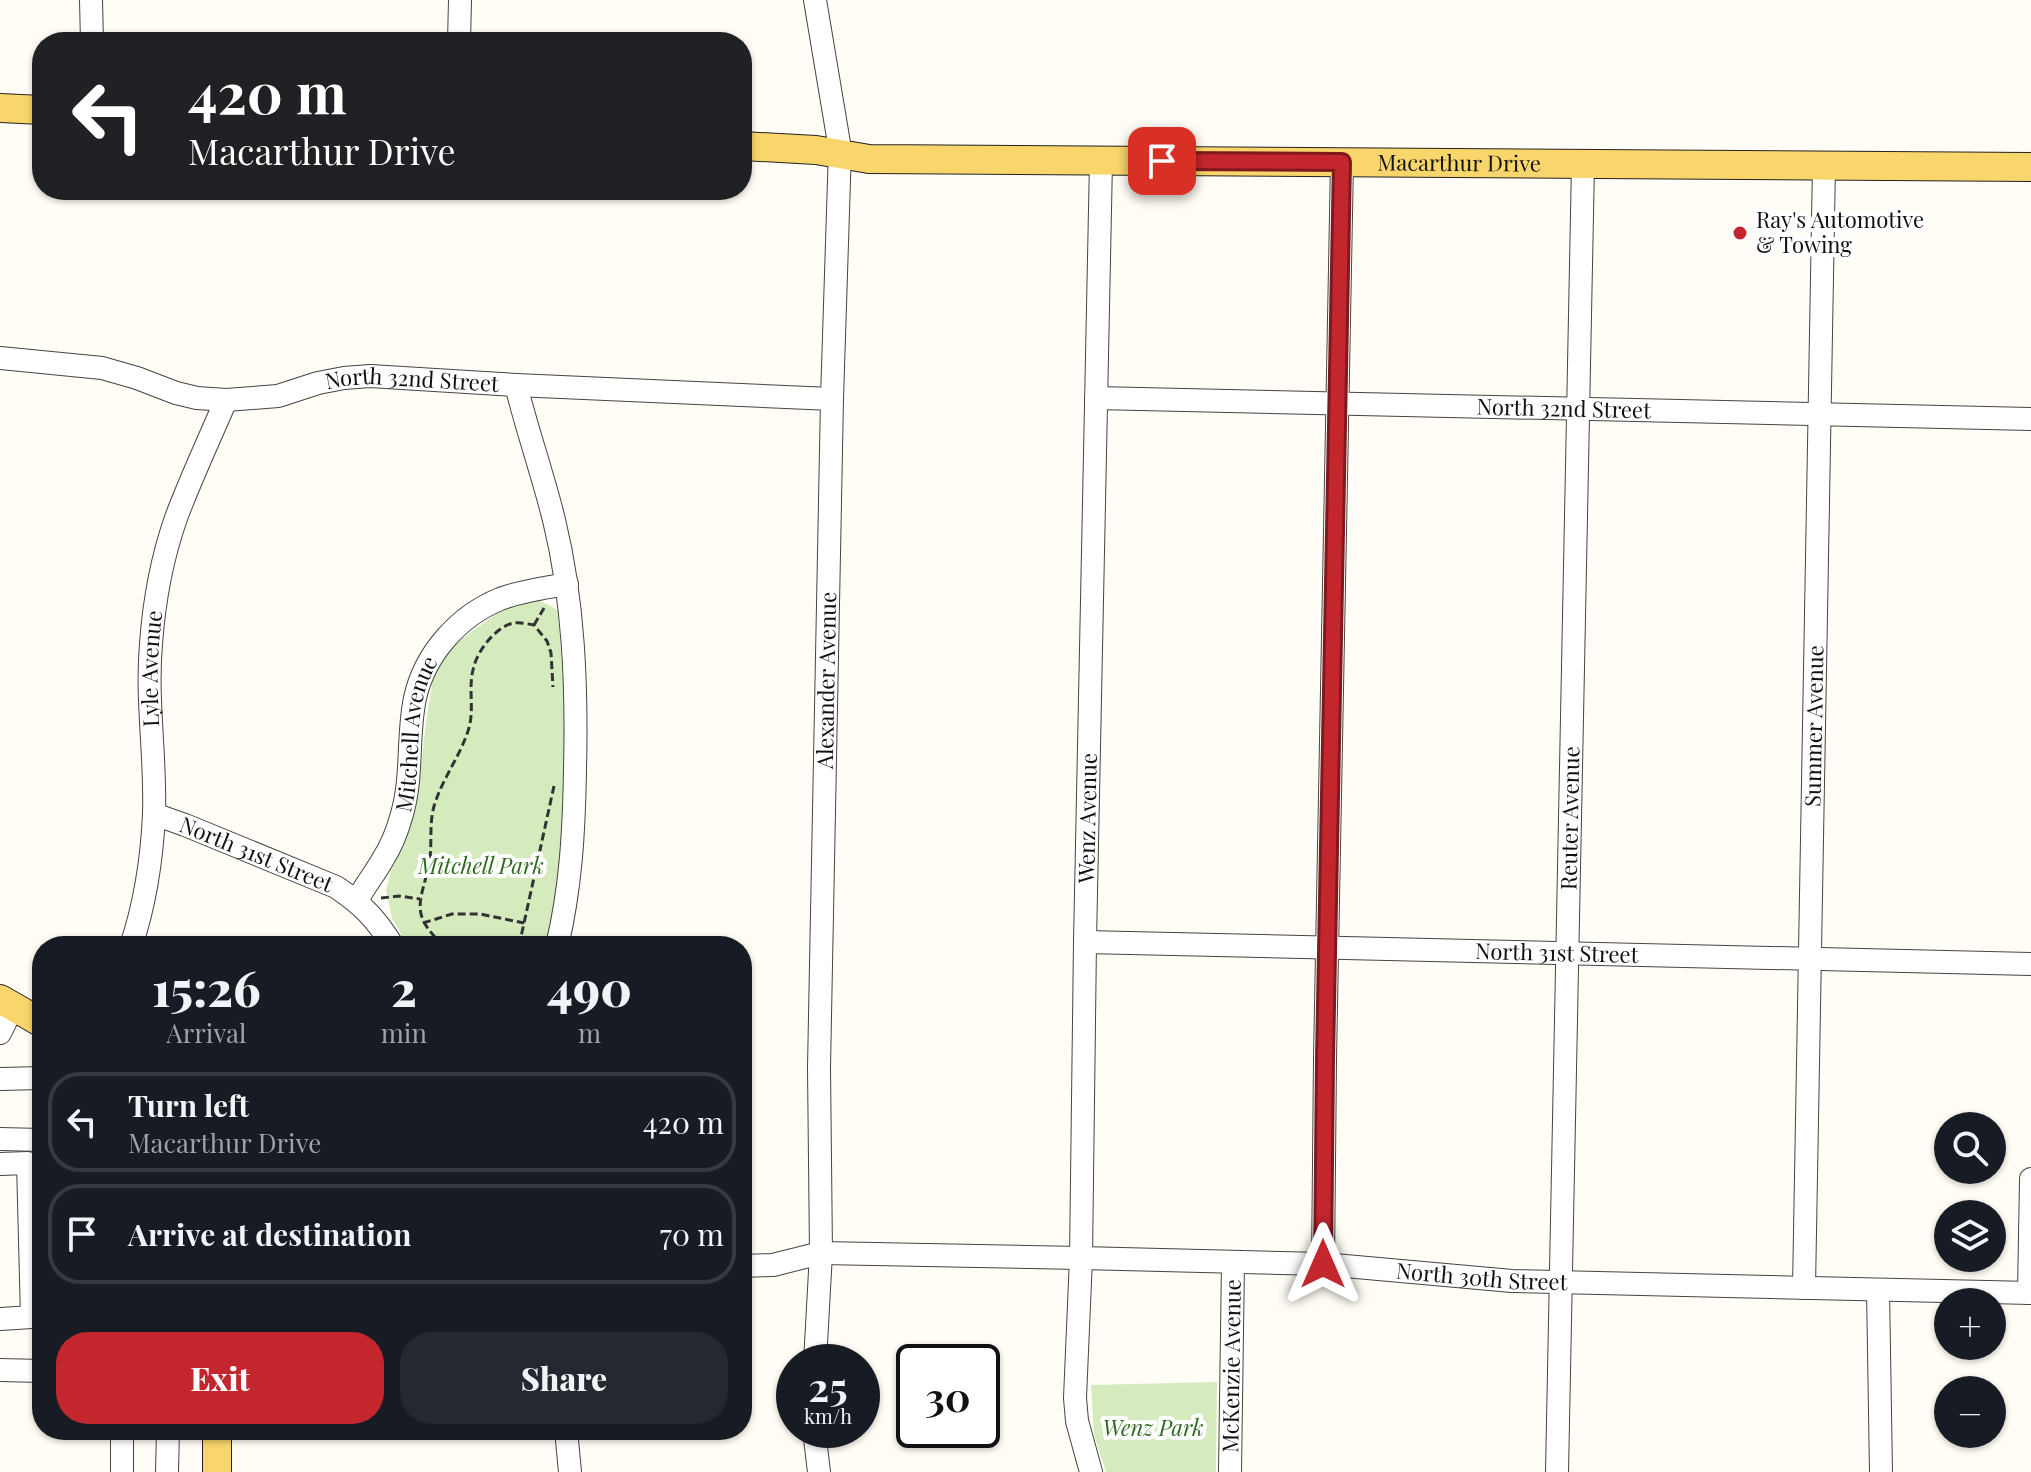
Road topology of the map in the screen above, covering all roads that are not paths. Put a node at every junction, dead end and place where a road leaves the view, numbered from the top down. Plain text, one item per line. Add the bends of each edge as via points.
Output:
1 (91, 0) edge
2 (460, 0) edge
3 (815, 0) edge
4 (92, 32) edge
5 (459, 32) edge
6 (0, 108) edge
7 (32, 110) edge
8 (752, 147) edge
9 (840, 154) junction
10 (1101, 161) junction
11 (1342, 162) junction
12 (1583, 164) junction
13 (1824, 165) junction
14 (2031, 167) edge
15 (0, 358) edge
16 (516, 385) junction
17 (1096, 398) junction
18 (832, 399) junction
19 (226, 400) junction
20 (1338, 404) junction
21 (1578, 409) junction
22 (1819, 415) junction
23 (2031, 419) edge
24 (567, 584) junction
25 (154, 814) junction
26 (357, 901) junction
27 (134, 936) edge
28 (387, 936) edge
29 (559, 936) edge
30 (1085, 942) junction
31 (1327, 949) junction
32 (1567, 954) junction
33 (1810, 959) junction
34 (2031, 964) edge
35 (7, 1003) edge
36 (32, 1017) edge
37 (0, 1033) edge
38 (32, 1078) edge
39 (0, 1079) edge
40 (0, 1139) edge
41 (32, 1140) edge
42 (0, 1164) edge
43 (2031, 1179) edge
44 (821, 1253) junction
45 (1081, 1258) junction
46 (1233, 1262) junction
47 (1323, 1264) junction
48 (752, 1266) edge
49 (1560, 1282) junction
50 (1804, 1288) junction
51 (1878, 1290) junction
52 (2030, 1293) edge
53 (0, 1319) edge
54 (816, 1344) edge
55 (0, 1370) edge
56 (32, 1371) edge
57 (122, 1440) edge
58 (168, 1440) edge
59 (217, 1440) edge
60 (567, 1440) edge
61 (816, 1448) edge
62 (122, 1472) edge
63 (167, 1472) edge
64 (217, 1472) edge
65 (570, 1472) edge
66 (819, 1472) edge
67 (1091, 1472) edge
68 (1230, 1472) edge
69 (1557, 1472) edge
70 (1881, 1472) edge

1 - 4 street
2 - 5 street
3 - 9 street, Alexander Avenue
6 - 7 main road
8 - 9 main road, Macarthur Drive
9 - 10 main road, Macarthur Drive via 869,159
9 - 18 street, Alexander Avenue
10 - 11 main road, Macarthur Drive
10 - 17 street, Wenz Avenue
11 - 12 main road, Macarthur Drive
11 - 20 street
12 - 13 main road, Macarthur Drive
12 - 21 street, Reuter Avenue
13 - 14 main road, Macarthur Drive
13 - 22 street, Summer Avenue
15 - 19 street, North 32nd Street via 102,368 176,393
16 - 18 street, North 32nd Street
16 - 19 street, North 32nd Street via 370,376 331,380 278,396
16 - 24 street
17 - 20 street, North 32nd Street
17 - 30 street, Wenz Avenue
18 - 44 street, Alexander Avenue via 819,1052
19 - 25 street, Lyle Avenue via 176,520 156,599 149,686
20 - 21 street, North 32nd Street
20 - 31 street
21 - 22 street, North 32nd Street
21 - 32 street, Reuter Avenue
22 - 23 street, North 32nd Street
22 - 33 street, Summer Avenue
24 - 26 street, Mitchell Avenue via 481,608 436,650 415,699 403,811 383,860
24 - 29 street via 574,642 574,834
25 - 26 street, North 31st Street via 336,887
25 - 27 street, Lyle Avenue
26 - 28 street
30 - 31 street, North 31st Street
30 - 45 street, Wenz Avenue
31 - 32 street, North 31st Street
31 - 47 street
32 - 33 street, North 31st Street
32 - 49 street, Reuter Avenue
33 - 34 street, North 31st Street
33 - 50 street, Summer Avenue
35 - 36 main road
35 - 37 street
38 - 39 street
40 - 41 street
42 - 53 street via 28,1163 32,1317
43 - 52 street
44 - 45 street, North 30th Street
44 - 48 street, North 30th Street
44 - 54 street, Alexander Avenue
45 - 46 street, North 30th Street
45 - 67 street, Wenz Avenue via 1075,1398
46 - 47 street, North 30th Street
46 - 68 street, McKenzie Avenue
47 - 49 street, North 30th Street
49 - 50 street, North 30th Street
49 - 69 street, Reuter Avenue
50 - 51 street, North 30th Street
51 - 52 street, North 30th Street
51 - 70 street
55 - 56 street
57 - 62 street
58 - 63 street
59 - 64 main road
60 - 65 street
61 - 66 street

